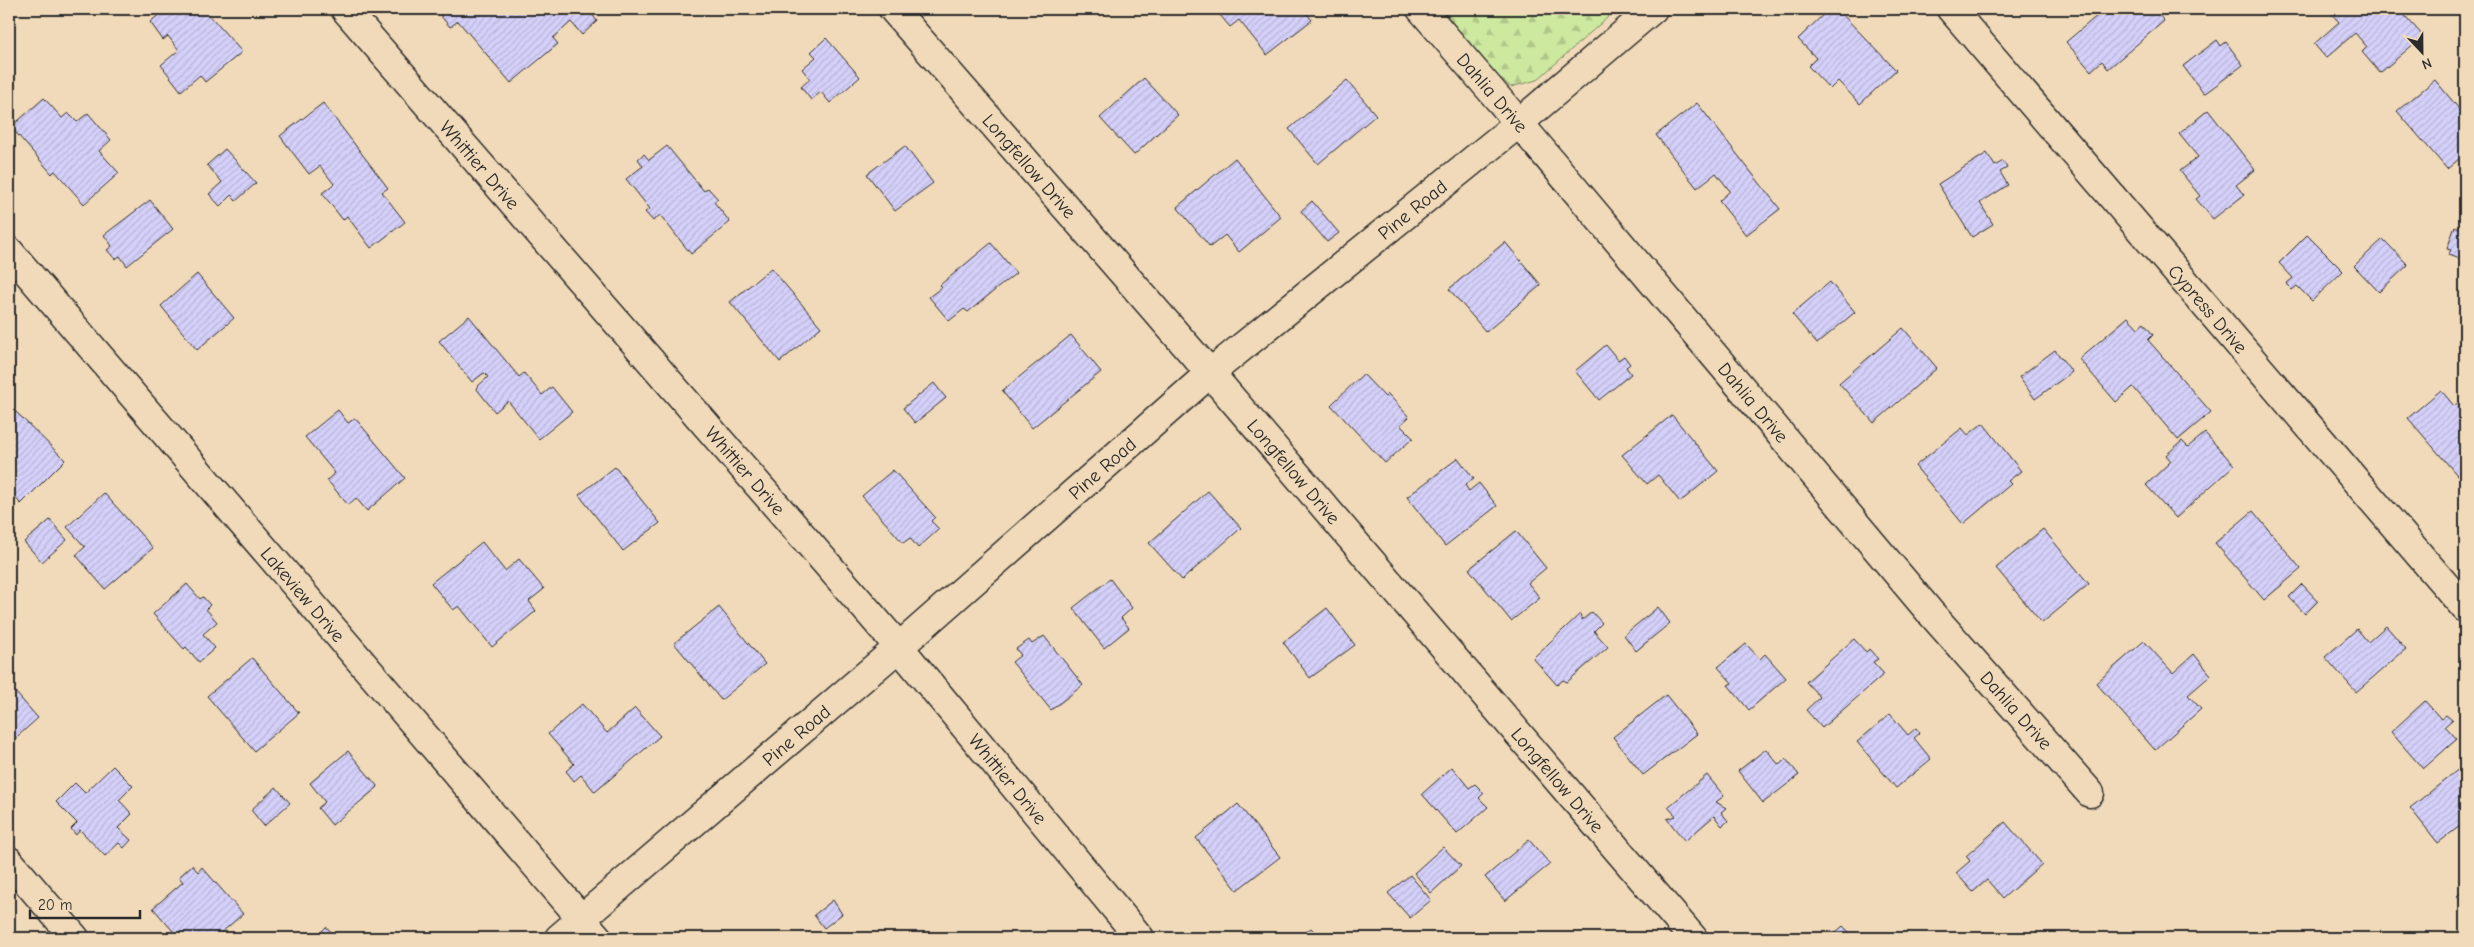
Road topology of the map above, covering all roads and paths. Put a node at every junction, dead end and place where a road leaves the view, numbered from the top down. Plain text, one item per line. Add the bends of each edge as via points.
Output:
1 (345, 9) edge
2 (893, 9) edge
3 (1421, 9) edge
4 (1653, 9) edge
5 (1951, 9) edge
6 (1519, 122) junction
7 (9, 251) edge
8 (1210, 373) junction
9 (2465, 608) edge
10 (900, 647) junction
11 (2090, 794) dead end
12 (9, 861) edge
13 (589, 929) edge
14 (75, 938) edge
15 (559, 938) edge
16 (1140, 938) edge
17 (1693, 938) edge

1 - 10 street, Whittier Drive
2 - 8 street, Longfellow Drive
3 - 6 street, Dahlia Drive
4 - 6 street, Pine Road
5 - 9 street, Cypress Drive
6 - 8 street, Pine Road
6 - 11 street, Dahlia Drive via 1929,611
7 - 13 street, Lakeview Drive
8 - 10 street, Pine Road
8 - 17 street, Longfellow Drive
10 - 13 street, Pine Road
10 - 16 street, Whittier Drive
12 - 14 street
13 - 15 street, Pine Road

